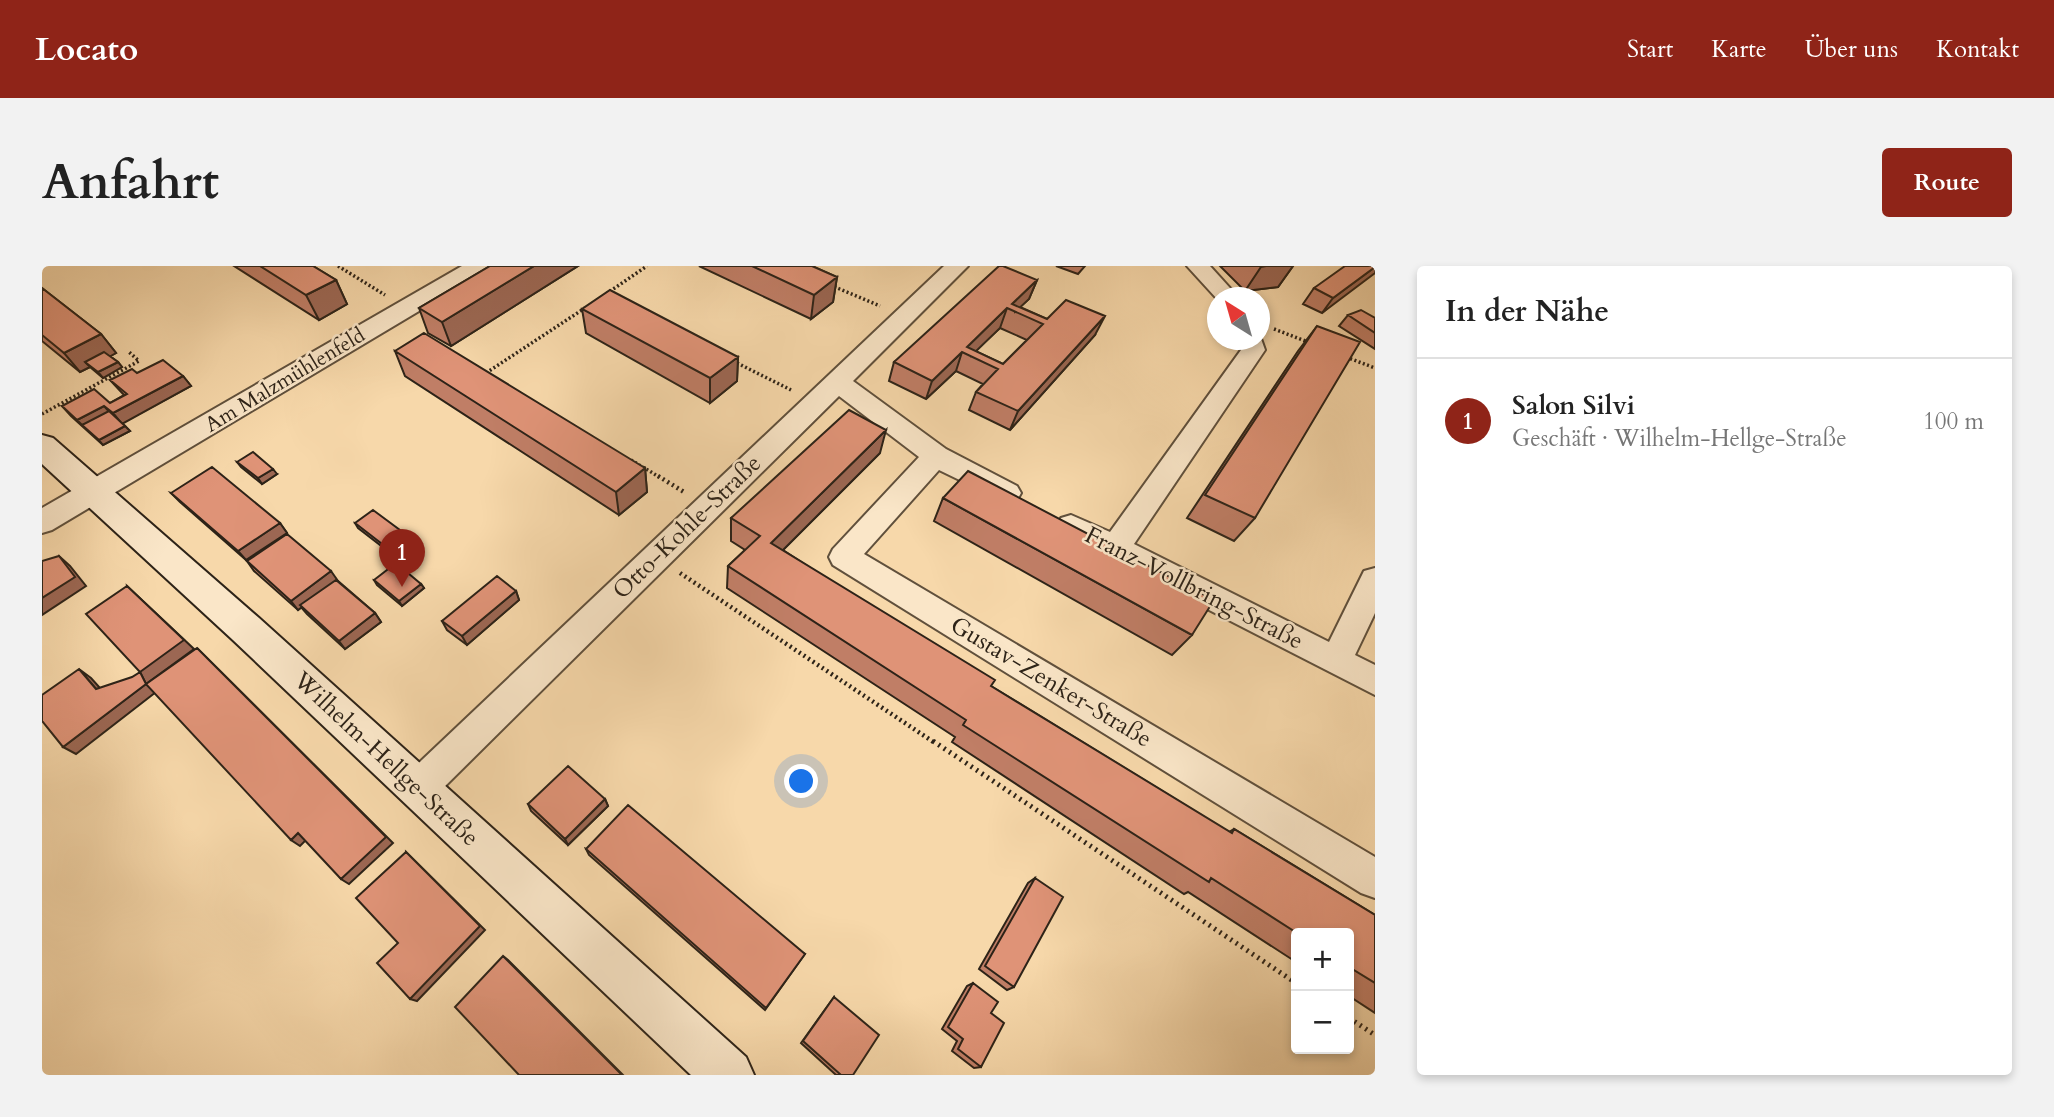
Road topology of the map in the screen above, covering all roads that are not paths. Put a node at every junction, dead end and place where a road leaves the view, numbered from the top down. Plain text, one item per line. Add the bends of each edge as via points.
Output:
1 (478, 266) edge
2 (957, 266) edge
3 (1198, 266) edge
4 (1218, 287) edge
5 (1253, 350) edge
6 (837, 382) junction
7 (42, 446) edge
8 (936, 456) junction
9 (92, 494) junction
10 (42, 522) edge
11 (1115, 548) junction
12 (1375, 580) edge
13 (1336, 662) junction
14 (1375, 681) edge
15 (418, 789) junction
16 (1375, 879) edge
17 (728, 1075) edge

1 - 9 street, Am Malzmühlenfeld
2 - 6 street, Otto-Kohle-Straße
3 - 4 street
5 - 11 street
6 - 8 street, Franz-Vollbring-Straße
6 - 15 street, Otto-Kohle-Straße
7 - 9 main road, Wilhelm-Hellge-Straße
8 - 11 street, Franz-Vollbring-Straße
8 - 16 street, Gustav-Zenker-Straße via 844,557
9 - 10 street, Am Malzmühlenfeld
9 - 15 main road, Wilhelm-Hellge-Straße
11 - 13 street, Franz-Vollbring-Straße
12 - 13 street
13 - 14 street, Franz-Vollbring-Straße
15 - 17 main road, Wilhelm-Hellge-Straße

